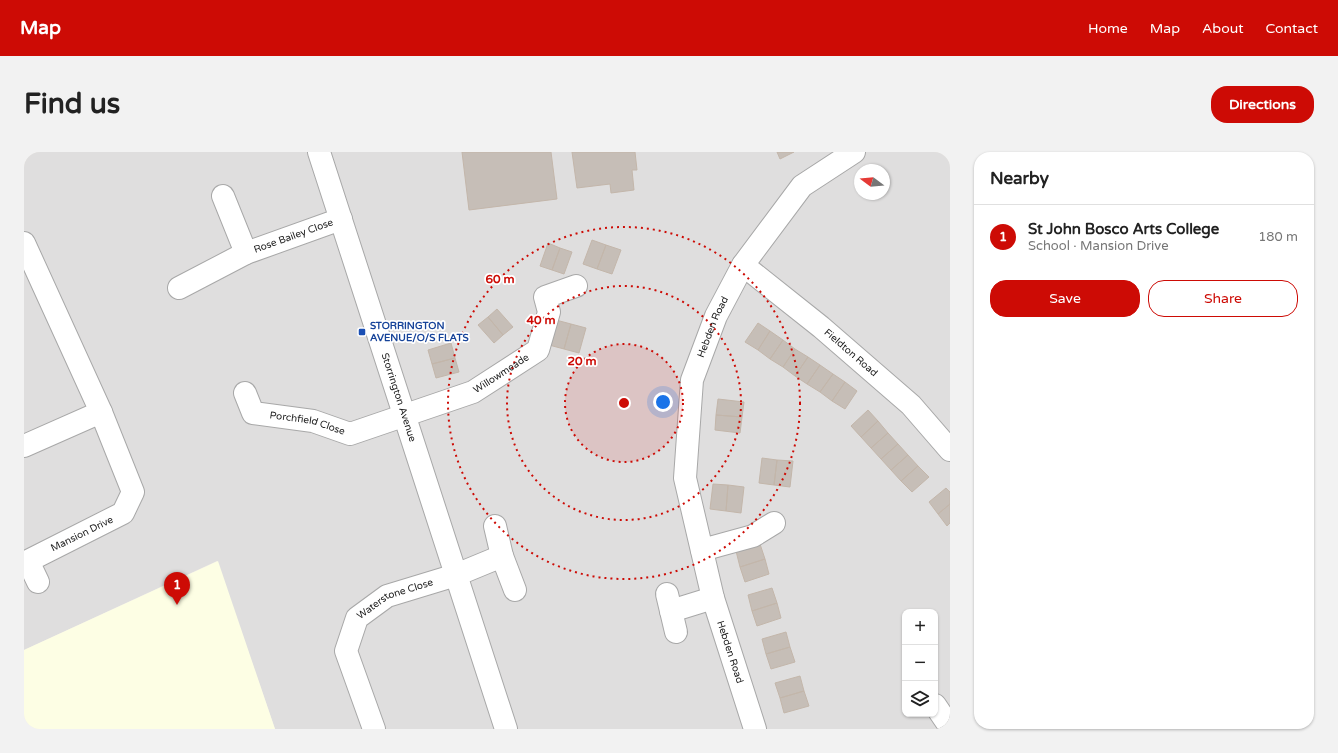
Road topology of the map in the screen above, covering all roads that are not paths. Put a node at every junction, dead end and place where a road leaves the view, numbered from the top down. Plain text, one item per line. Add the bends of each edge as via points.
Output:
1 (319, 152) edge
2 (854, 152) edge
3 (223, 196) dead end
4 (341, 220) junction
5 (24, 244) edge
6 (246, 252) junction
7 (743, 265) junction
8 (576, 286) dead end
9 (178, 288) dead end
10 (245, 393) dead end
11 (101, 412) junction
12 (404, 416) junction
13 (24, 446) edge
14 (950, 450) edge
15 (774, 523) dead end
16 (495, 526) dead end
17 (702, 550) junction
18 (502, 556) junction
19 (456, 575) junction
20 (38, 582) dead end
21 (515, 590) dead end
22 (713, 598) junction
23 (676, 632) dead end
24 (938, 709) edge
25 (950, 727) edge
26 (374, 729) edge
27 (506, 729) edge
28 (755, 729) edge

1 - 4 street, Storrington Avenue
2 - 7 street, Hebden Road via 802,186
3 - 6 street, Rose Bailey Close
4 - 6 street, Rose Bailey Close
4 - 12 street, Storrington Avenue
5 - 11 street, Mansion Drive
6 - 9 street, Rose Bailey Close
7 - 14 street, Fieldton Road via 821,327 911,405
7 - 17 street, Hebden Road via 716,316 692,380 685,478
8 - 12 street, Willowmeade via 545,297 549,312 538,350 473,392
10 - 12 street, Porchfield Close via 253,413 312,421 350,434
11 - 13 street
11 - 20 street, Mansion Drive via 134,492 123,513 28,560
12 - 19 street, Storrington Avenue
15 - 17 street via 753,536
16 - 18 street
17 - 22 street, Hebden Road
18 - 19 street
18 - 21 street
19 - 26 street, Waterstone Close via 387,596 357,618 346,651
19 - 27 street, Storrington Avenue
22 - 23 street via 669,603
22 - 28 street, Hebden Road
24 - 25 street

